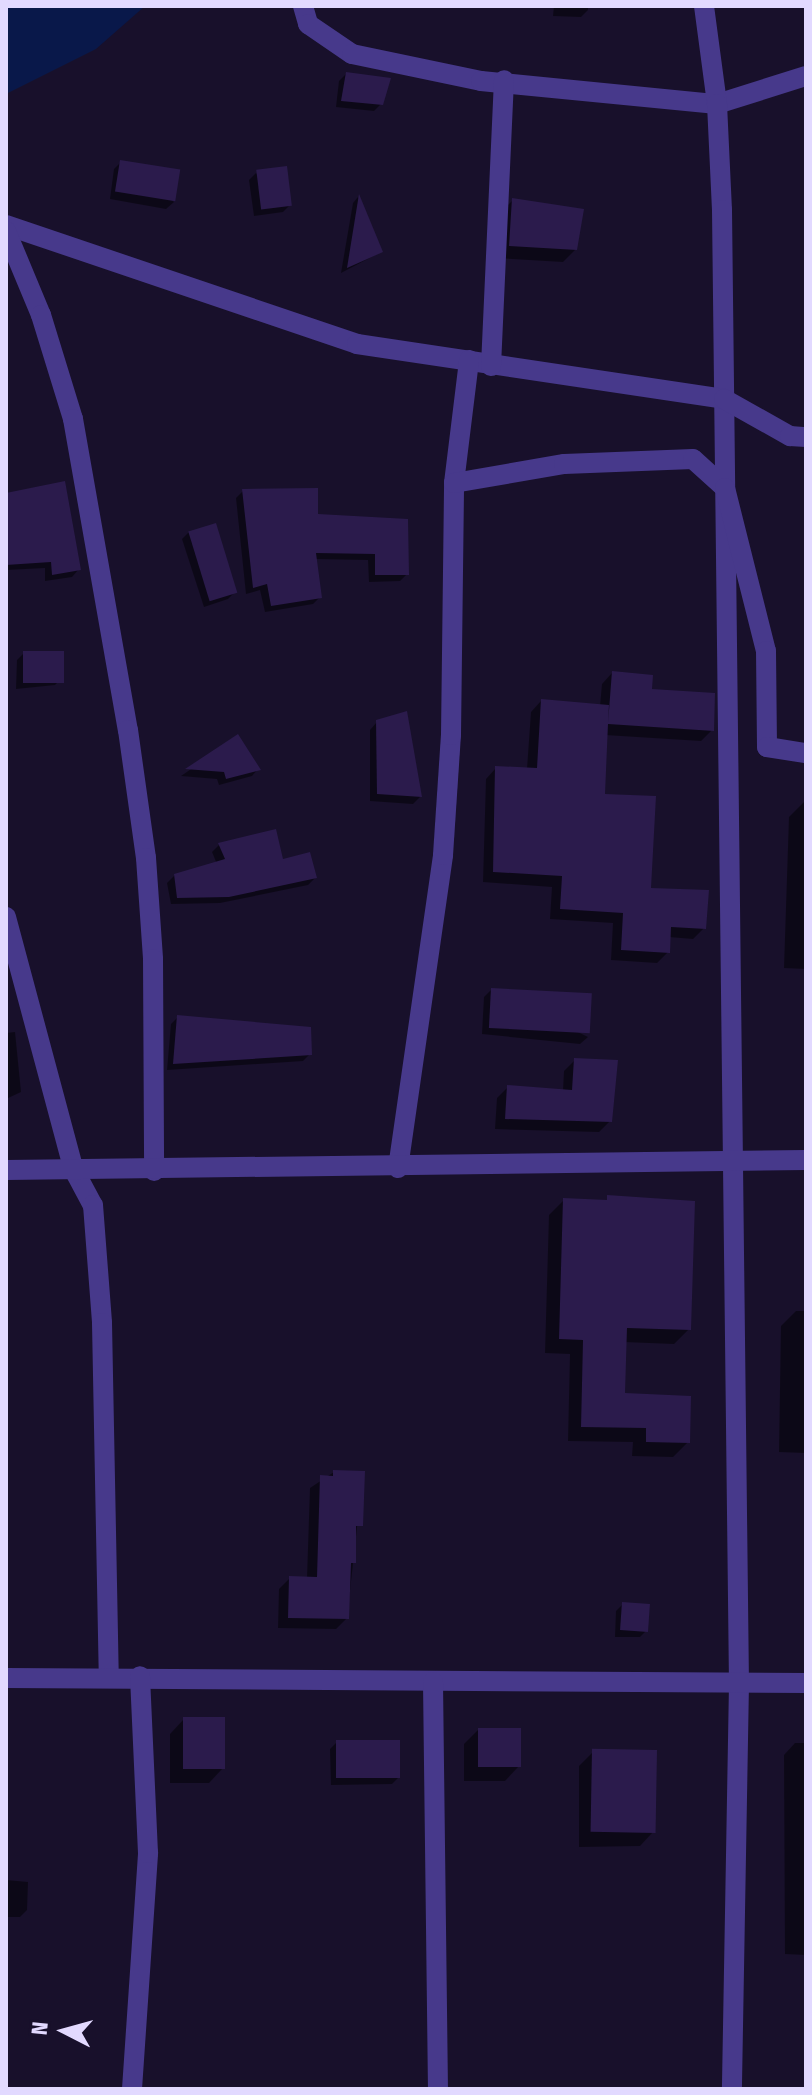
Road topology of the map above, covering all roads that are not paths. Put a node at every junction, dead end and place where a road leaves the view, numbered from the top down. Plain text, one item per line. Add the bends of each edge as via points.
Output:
1 (303, 6) edge
2 (704, 6) edge
3 (806, 76) edge
4 (504, 80) junction
5 (717, 104) junction
6 (6, 225) edge
7 (6, 231) edge
8 (469, 360) junction
9 (491, 366) junction
10 (724, 399) junction
11 (806, 437) edge
12 (454, 483) junction
13 (725, 488) junction
14 (806, 753) edge
15 (6, 917) edge
16 (733, 1159) junction
17 (806, 1160) edge
18 (398, 1168) junction
19 (6, 1170) edge
20 (74, 1170) junction
21 (154, 1171) junction
22 (140, 1676) junction
23 (109, 1677) junction
24 (6, 1678) edge
25 (433, 1682) junction
26 (739, 1683) junction
27 (806, 1683) edge
28 (132, 2089) edge
29 (438, 2089) edge
30 (732, 2089) edge

1 - 4 street via 308,24 352,54 413,70
2 - 5 street
3 - 5 street
4 - 5 street
4 - 9 street
5 - 10 street
6 - 8 street via 357,344
7 - 21 street via 41,315 73,419 128,730 146,858 153,959
8 - 9 street
8 - 12 street
9 - 10 street
10 - 11 street via 790,436
10 - 13 street
12 - 13 street via 564,464 693,459
12 - 18 street via 451,735 443,855
13 - 14 street via 766,651 767,747
13 - 16 street
15 - 20 street
16 - 17 street
16 - 18 street
16 - 26 street
18 - 21 street
19 - 20 street
20 - 21 street
20 - 23 street via 93,1205 102,1323
22 - 23 street
22 - 25 street
22 - 28 street via 148,1853
23 - 24 street
25 - 26 street
25 - 29 street
26 - 27 street
26 - 30 street

